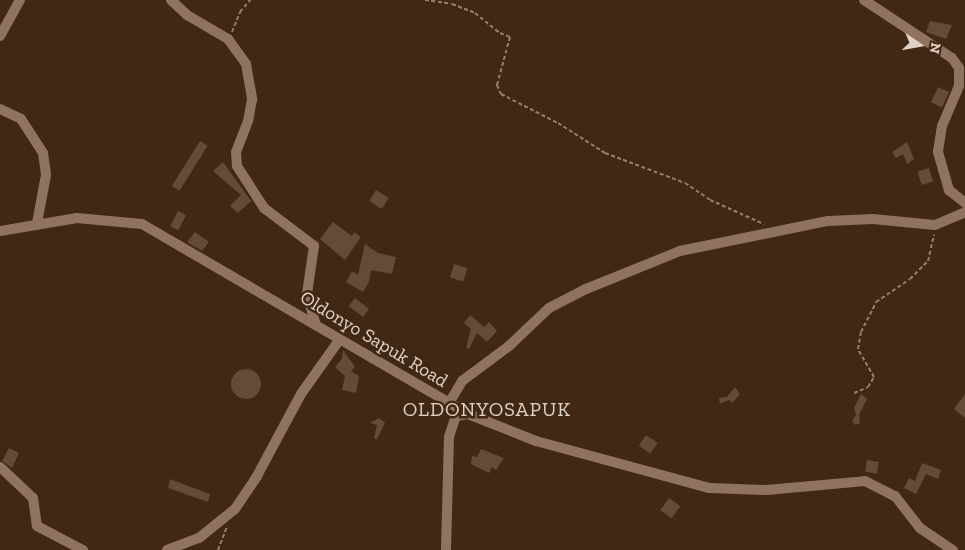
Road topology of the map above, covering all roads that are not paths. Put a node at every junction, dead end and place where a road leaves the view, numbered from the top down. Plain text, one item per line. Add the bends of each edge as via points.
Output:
1 (20, 0) edge
2 (171, 0) edge
3 (864, 0) edge
4 (0, 36) edge
5 (962, 69) edge
6 (0, 109) edge
7 (965, 203) edge
8 (965, 212) edge
9 (37, 223) junction
10 (0, 231) edge
11 (316, 324) junction
12 (340, 339) junction
13 (449, 403) junction
14 (468, 414) junction
15 (0, 467) edge
16 (83, 550) edge
17 (166, 550) edge
18 (446, 550) edge
19 (953, 550) edge

1 - 4 street
2 - 11 street via 187,15 228,39 246,64 252,87 251,111 236,152 237,166 264,208 314,246 307,294
3 - 5 street via 952,58
5 - 7 street via 959,86 942,126 938,152 949,190
6 - 9 street via 21,119 43,153 46,175
8 - 13 street via 935,225 847,220 680,251 563,300 468,376
9 - 10 street, Oldonyo Sapuk Road
9 - 11 street, Oldonyo Sapuk Road via 86,217 142,224
11 - 12 street, Oldonyo Sapuk Road
12 - 13 street, Oldonyo Sapuk Road
12 - 17 street via 301,394 257,476 235,509 199,538
13 - 14 street, Oldonyo Sapuk Road
14 - 18 street via 456,416 450,437
14 - 19 street, Oldonyo Sapuk Road via 536,441 709,488 767,490 866,481 895,496 920,528
15 - 16 street via 33,498 38,526

